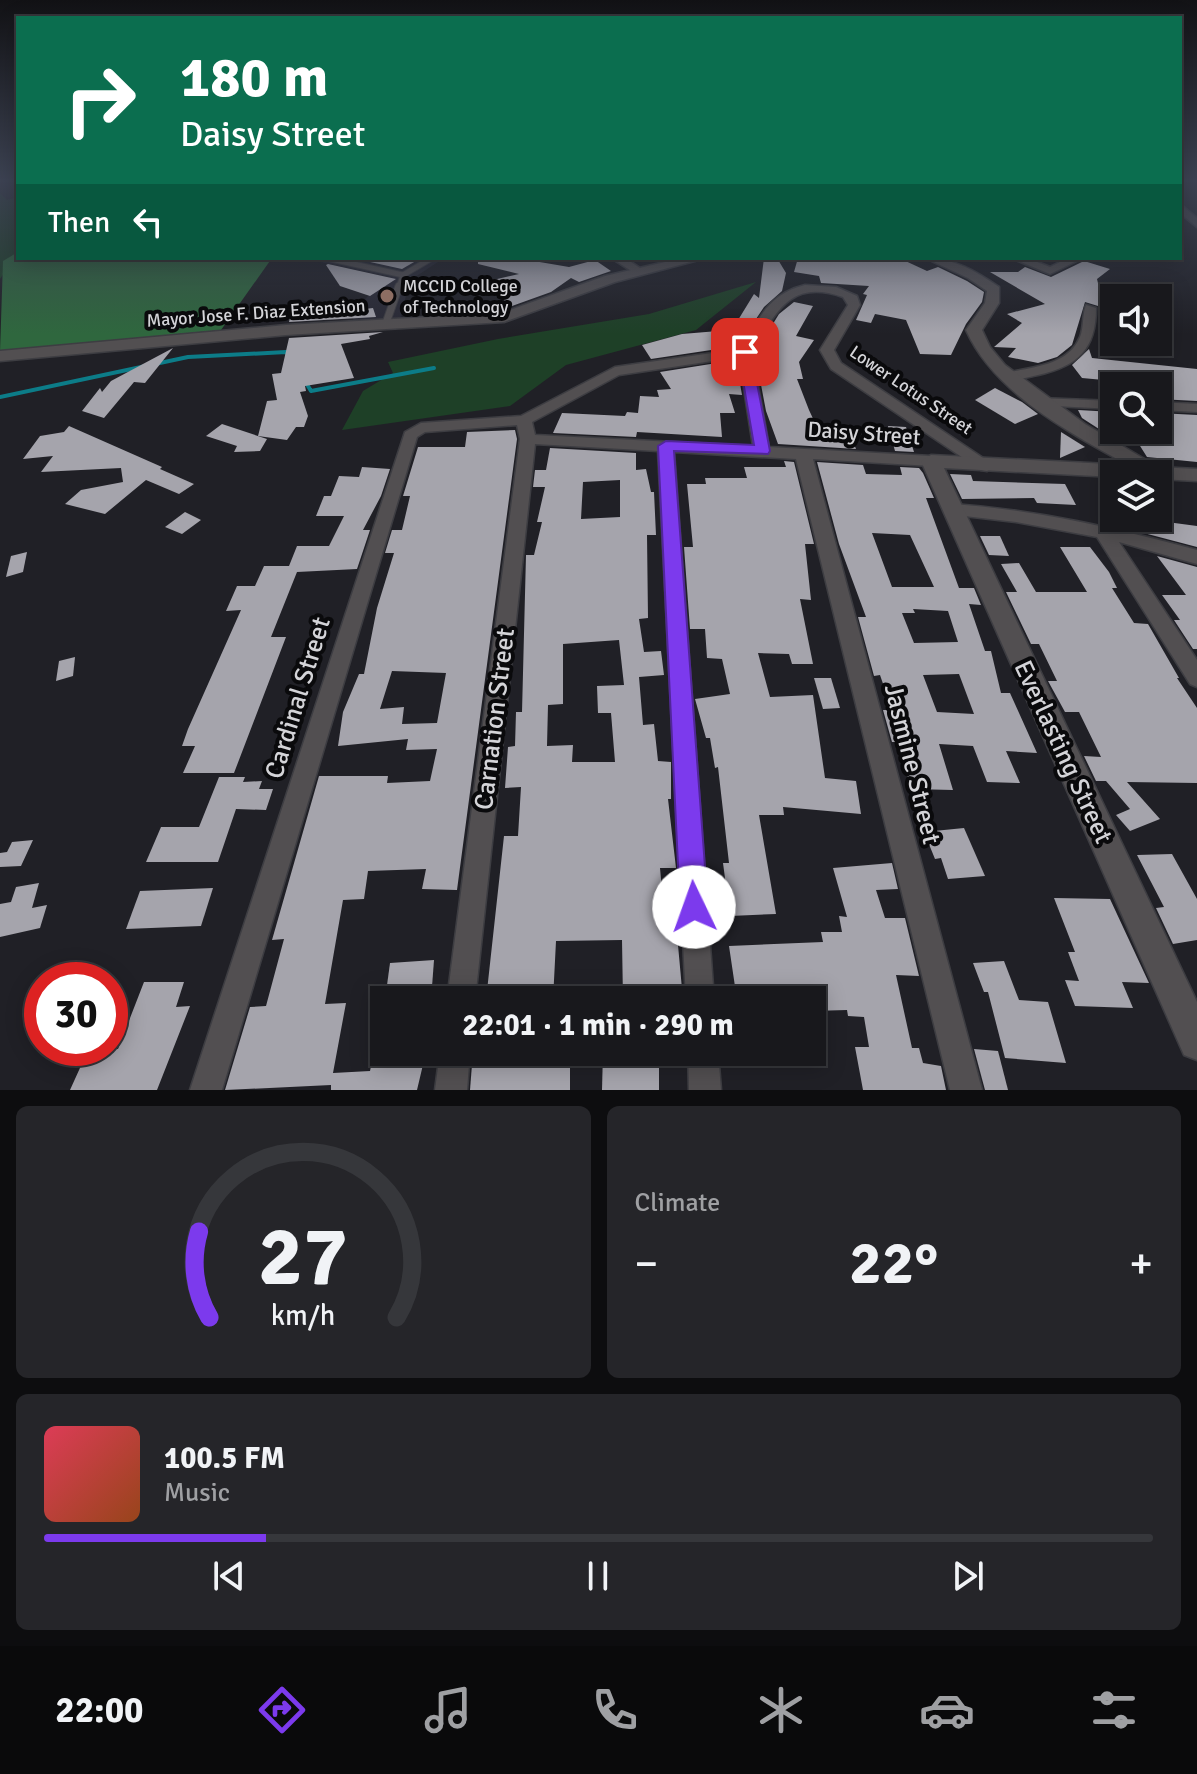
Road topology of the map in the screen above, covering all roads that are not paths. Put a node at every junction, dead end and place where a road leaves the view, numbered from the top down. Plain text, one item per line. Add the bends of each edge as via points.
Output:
1 (336, 260) edge
2 (429, 260) edge
3 (620, 260) edge
4 (689, 260) edge
5 (937, 260) edge
6 (1022, 260) edge
7 (1073, 260) edge
8 (637, 270) junction
9 (403, 275) junction
10 (1090, 308) dead end
11 (386, 323) junction
12 (745, 352) junction
13 (0, 356) edge
14 (1011, 376) junction
15 (1039, 402) junction
16 (1100, 404) edge
17 (1172, 407) edge
18 (1197, 408) edge
19 (526, 429) junction
20 (666, 446) junction
21 (762, 451) junction
22 (803, 453) junction
23 (1134, 460) edge
24 (931, 461) junction
25 (987, 466) junction
26 (1100, 471) edge
27 (1172, 474) edge
28 (1197, 475) edge
29 (953, 510) junction
30 (1100, 531) edge
31 (1103, 532) edge
32 (1106, 532) edge
33 (1197, 557) edge
34 (1197, 678) edge
35 (463, 986) edge
36 (699, 986) edge
37 (1197, 1042) edge
38 (454, 1066) edge
39 (704, 1066) edge
40 (206, 1090) edge
41 (451, 1090) edge
42 (705, 1090) edge
43 (966, 1090) edge

1 - 9 lane
2 - 9 lane
3 - 8 street
4 - 8 street, Mayor Jose F. Diaz Extension
5 - 14 street via 994,290 975,338
6 - 7 street via 1050,271
8 - 11 street, Mayor Jose F. Diaz Extension via 504,317
9 - 11 lane
10 - 14 street via 1091,323 1082,346 1066,362 1051,370
11 - 13 street, Mayor Jose F. Diaz Extension
12 - 19 street via 615,371
12 - 21 street
12 - 25 street, Lower Lotus Street via 781,296 791,290 845,293 854,300 827,350 836,366
14 - 15 street
15 - 16 street
15 - 23 street
17 - 18 street
19 - 20 street, Daisy Street
19 - 35 street, Carnation Street
19 - 40 street, Cardinal Street via 421,428 410,435
20 - 21 street, Daisy Street
20 - 36 street
21 - 22 street, Daisy Street
22 - 24 street, Daisy Street
22 - 43 street, Jasmine Street
24 - 25 street, Daisy Street
24 - 29 street, Everlasting Street
25 - 26 street, Daisy Street
27 - 28 street, Daisy Street
29 - 30 street via 1016,514
29 - 37 street, Everlasting Street
31 - 34 street
32 - 33 street
38 - 41 street
39 - 42 street

